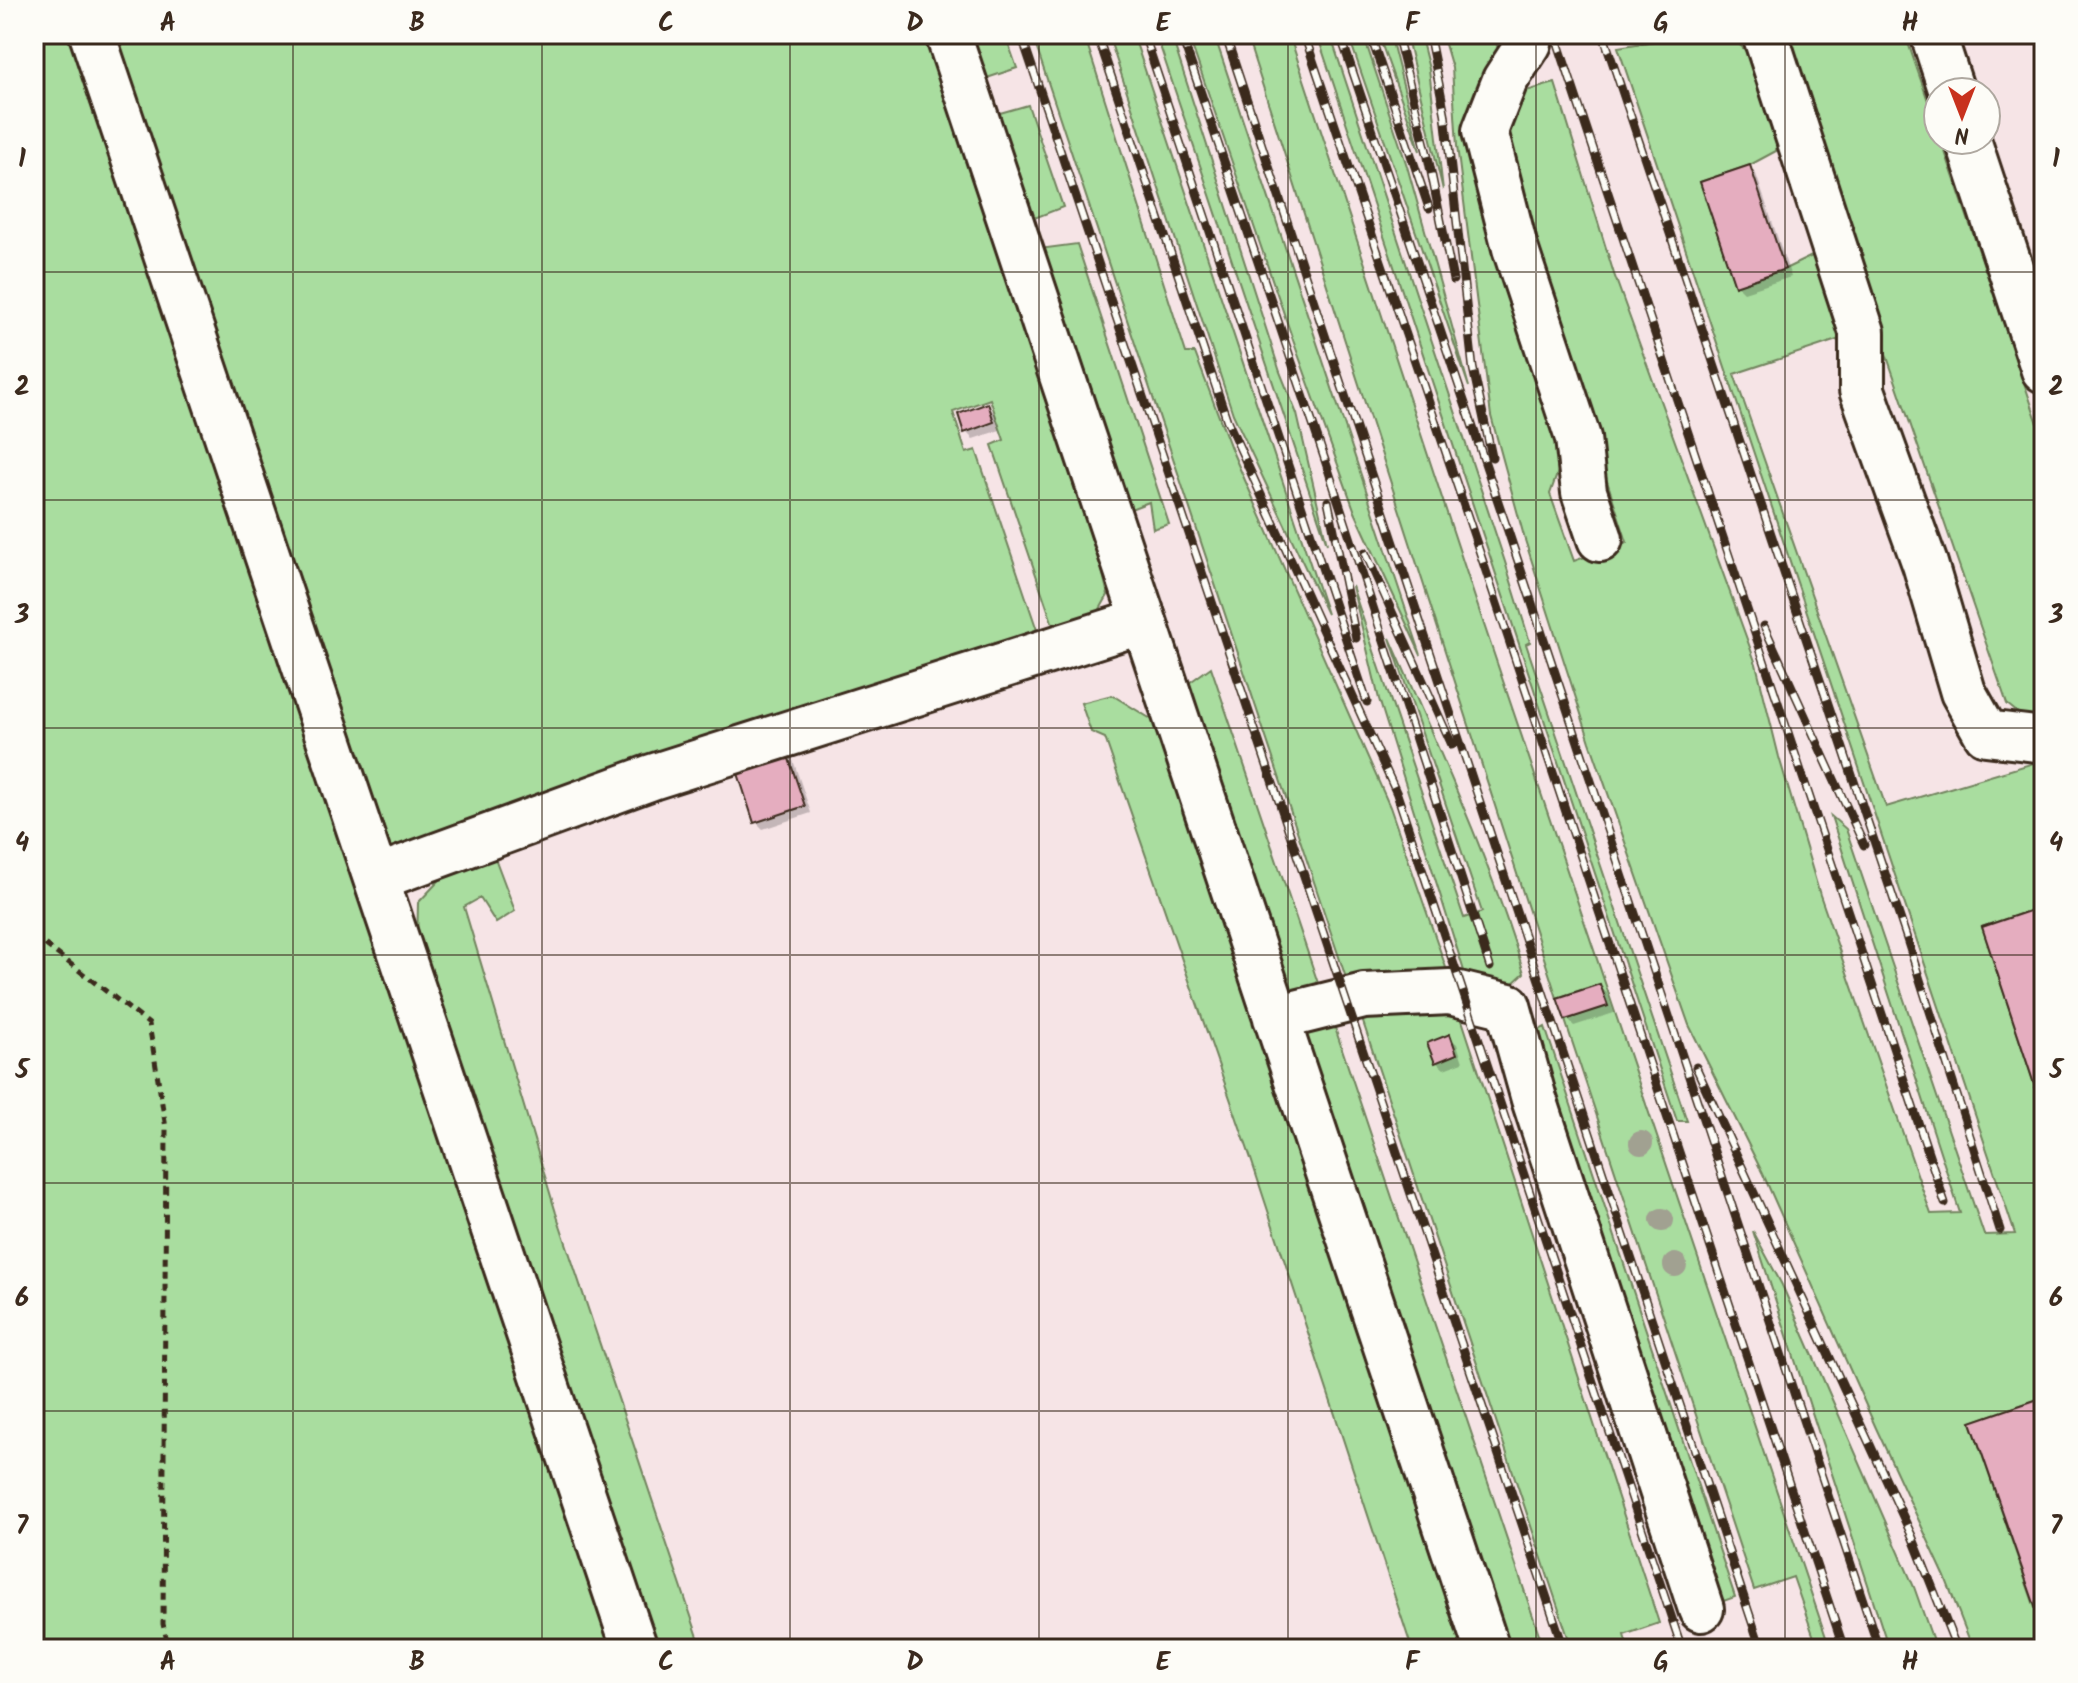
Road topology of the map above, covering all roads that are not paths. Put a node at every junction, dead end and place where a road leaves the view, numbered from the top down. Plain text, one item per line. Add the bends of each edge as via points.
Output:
1 (92, 34) edge
2 (948, 34) edge
3 (1765, 34) edge
4 (1933, 34) edge
5 (1540, 37) edge
6 (1947, 76) edge
7 (1973, 156) edge
8 (2044, 367) edge
9 (1600, 539) dead end
10 (1143, 621) junction
11 (2044, 740) edge
12 (376, 878) junction
13 (1276, 1018) junction
14 (1701, 1609) dead end
15 (635, 1649) edge
16 (1487, 1649) edge

1 - 12 lane
2 - 10 lane
3 - 11 lane via 1862,332 1862,390 1925,564 1963,692 1986,733
4 - 6 lane
5 - 9 lane via 1505,80 1485,131 1515,248 1578,438 1584,492
7 - 8 lane
10 - 12 lane via 652,777
10 - 13 lane
12 - 15 lane
13 - 14 lane via 1378,995 1450,992 1508,1006
13 - 16 lane

